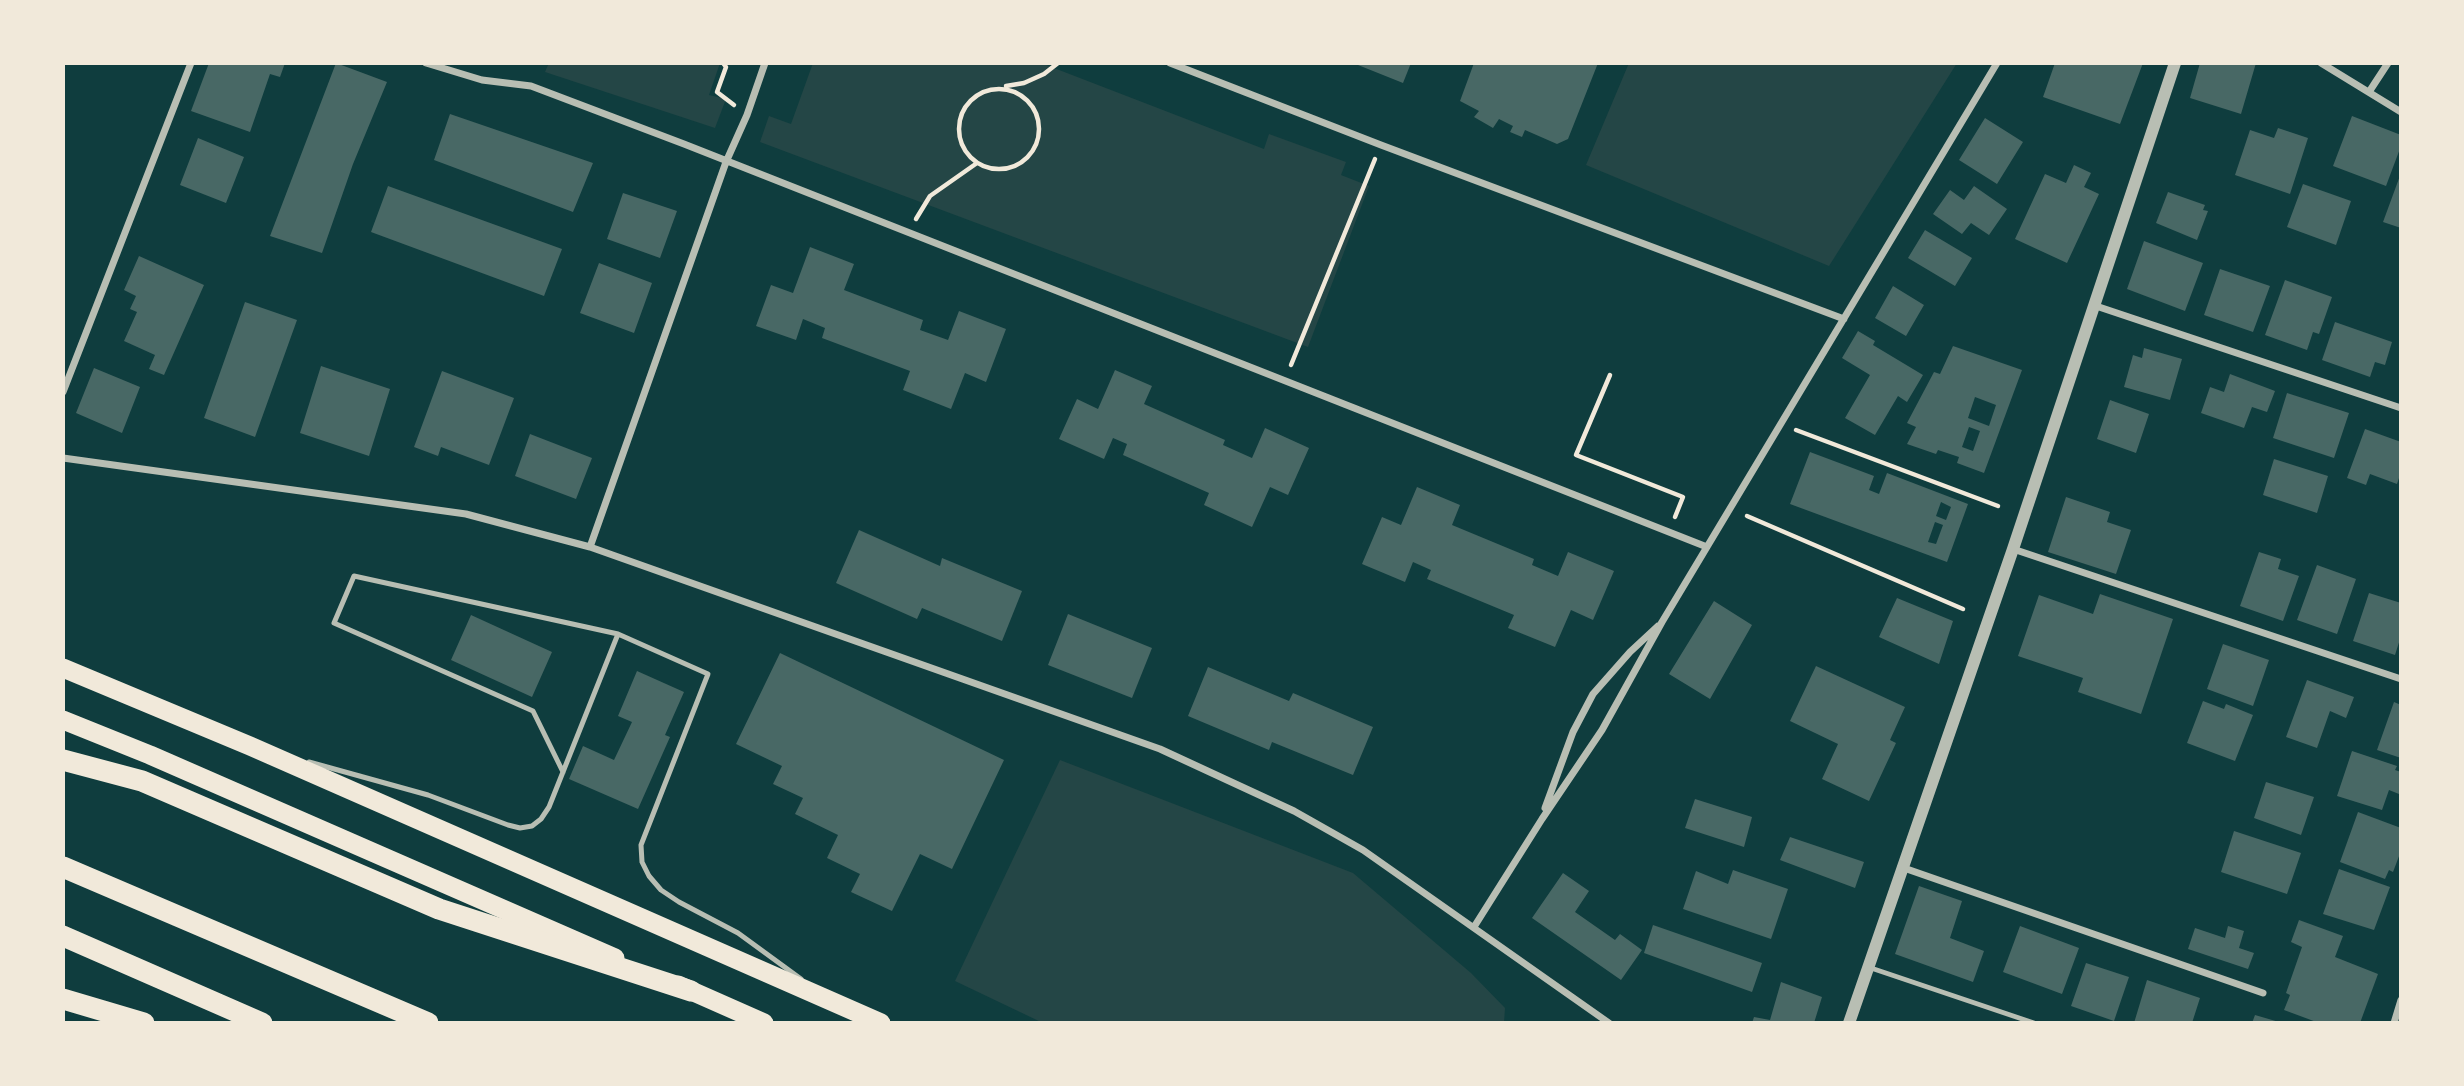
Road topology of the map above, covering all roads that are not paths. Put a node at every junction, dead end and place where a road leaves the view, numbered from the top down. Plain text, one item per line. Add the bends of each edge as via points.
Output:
1 (191, 63) edge
2 (426, 63) edge
3 (765, 63) edge
4 (1170, 63) edge
5 (1997, 63) edge
6 (2175, 63) edge
7 (2321, 63) edge
8 (2388, 63) edge
9 (2369, 92) junction
10 (2401, 112) edge
11 (726, 162) junction
12 (2096, 306) junction
13 (1844, 319) junction
14 (63, 392) edge
15 (2401, 408) edge
16 (63, 458) edge
17 (590, 547) junction
18 (1707, 547) junction
19 (2013, 549) junction
20 (1662, 622) junction
21 (618, 634) junction
22 (63, 668) edge
23 (2401, 679) edge
24 (63, 720) edge
25 (250, 746) junction
26 (63, 760) edge
27 (563, 772) junction
28 (1542, 819) junction
29 (63, 867) edge
30 (1901, 867) junction
31 (1474, 927) junction
32 (63, 936) edge
33 (1868, 967) junction
34 (691, 991) junction
35 (2263, 993) dead end
36 (63, 999) edge
37 (2401, 1000) edge
38 (835, 1003) junction
39 (144, 1023) edge
40 (262, 1023) edge
41 (428, 1023) edge
42 (764, 1023) edge
43 (881, 1023) edge
44 (1609, 1023) edge
45 (1849, 1023) edge
46 (2034, 1023) edge
47 (2394, 1023) edge

1 - 14 street
2 - 11 street via 482,80 531,86
3 - 11 street
4 - 13 street
5 - 13 street
6 - 12 street
7 - 9 street
8 - 9 street
9 - 10 street
11 - 17 street
11 - 18 street
12 - 15 street
12 - 19 street
13 - 18 street
16 - 17 street via 455,512
17 - 31 street via 1160,749 1294,811 1363,850
18 - 20 street
19 - 23 street
19 - 30 street
20 - 28 street via 1602,730
20 - 28 street via 1594,694 1573,732
21 - 27 lane
21 - 27 lane via 354,576 334,623 533,710
21 - 38 lane via 708,674 641,845 649,876 661,890 738,933
22 - 25 highway
24 - 34 highway
25 - 27 lane via 428,795 520,828 541,819
25 - 38 highway
26 - 34 highway via 142,781 439,909
28 - 31 street
29 - 41 highway
30 - 33 street
30 - 35 street
31 - 44 street
32 - 40 highway
33 - 45 street
33 - 46 lane
34 - 42 highway
36 - 39 highway
37 - 47 street
38 - 43 highway

